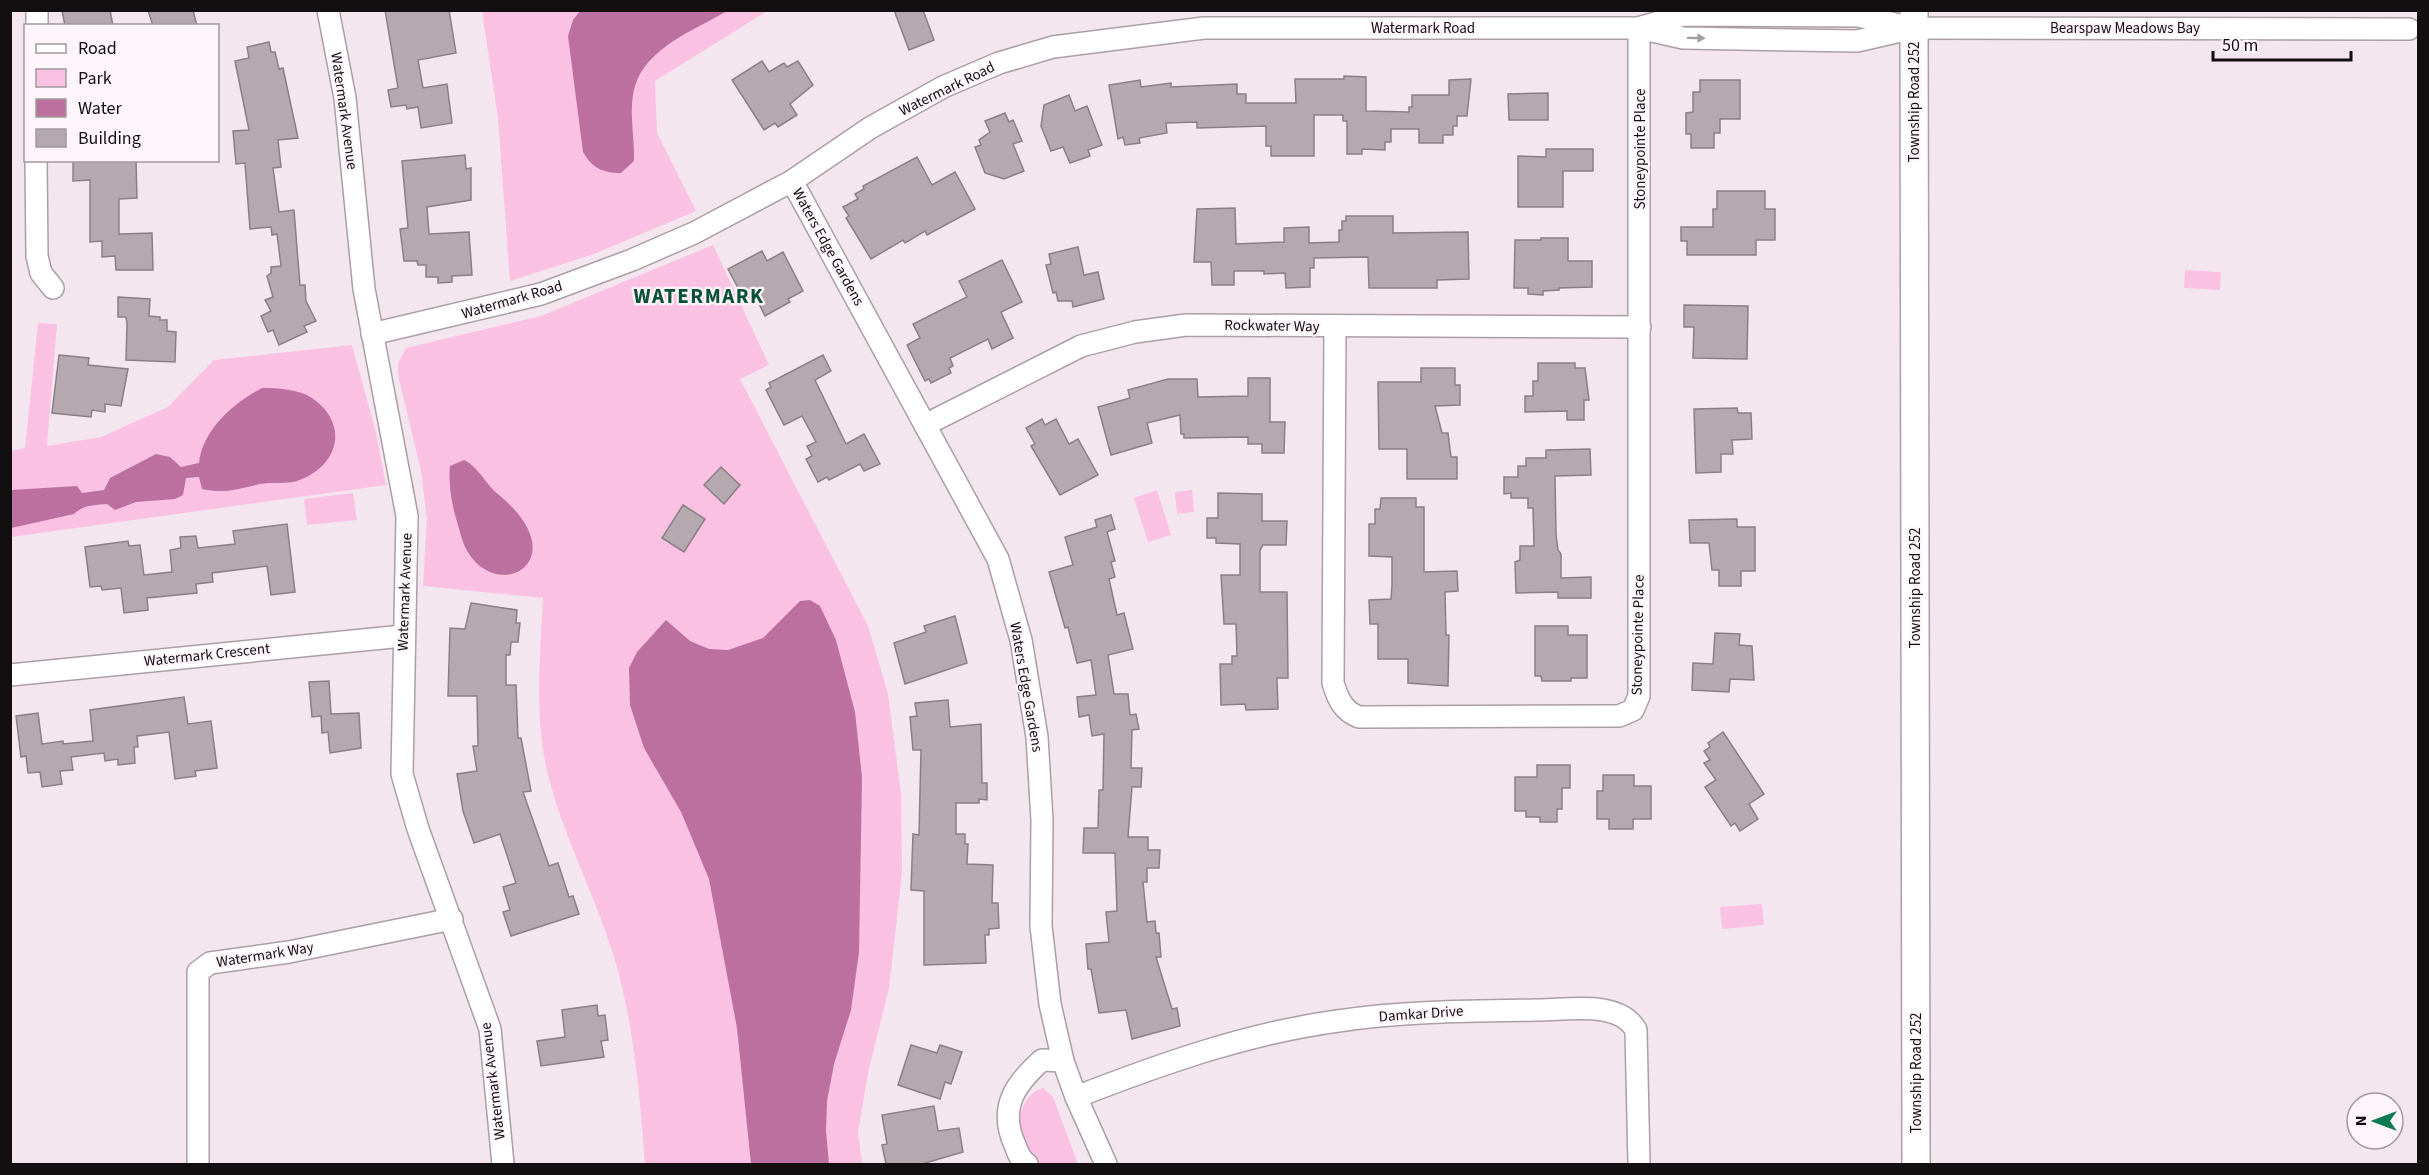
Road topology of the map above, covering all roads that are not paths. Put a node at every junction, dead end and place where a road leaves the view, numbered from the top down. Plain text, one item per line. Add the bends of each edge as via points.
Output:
1 (328, 10) edge
2 (1439, 19) edge
3 (1914, 19) edge
4 (1639, 28) junction
5 (2409, 29) dead end
6 (36, 162) edge
7 (792, 181) junction
8 (53, 288) dead end
9 (1335, 327) junction
10 (1640, 327) junction
11 (372, 334) junction
12 (925, 425) junction
13 (403, 636) junction
14 (10, 675) edge
15 (452, 919) junction
16 (1063, 1061) junction
17 (1076, 1097) junction
18 (198, 1164) edge
19 (503, 1164) edge
20 (1027, 1164) edge
21 (1106, 1164) edge
22 (1639, 1164) edge
23 (1916, 1164) edge

1 - 11 street, Watermark Avenue via 345,98
2 - 4 street, Watermark Road
2 - 7 street, Watermark Road via 1204,28 1053,47 999,63 943,87 870,128
3 - 4 street, Watermark Road via 1684,15
3 - 5 street, Bearspaw Meadows Bay
3 - 23 street, Township Road 252
4 - 10 street, Stoneypointe Place
6 - 8 street via 37,256 41,273
7 - 11 street, Watermark Road via 694,233 571,283 472,312
7 - 12 street, Waters Edge Gardens
9 - 10 street, Rockwater Way
9 - 10 street, Stoneypointe Place via 1333,682 1341,704 1348,713 1359,717 1619,716 1633,710 1639,696
9 - 12 street, Rockwater Way via 1186,325 1135,332 1081,346
11 - 13 street, Watermark Avenue via 407,516
12 - 16 street, Waters Edge Gardens via 998,559 1021,640 1037,737 1042,820 1041,926 1050,1004
13 - 14 street, Watermark Crescent
13 - 15 street, Watermark Avenue via 402,774
15 - 18 street, Watermark Way via 289,952 210,963 198,972
15 - 19 street, Watermark Avenue via 490,1029
16 - 17 street, Waters Edge Gardens
16 - 20 street via 1042,1060 1021,1079 1008,1104 1010,1134 1021,1161
17 - 21 street, Waters Edge Gardens
17 - 22 street, Damkar Drive via 1195,1054 1338,1021 1457,1011 1606,1010 1630,1020 1636,1030

